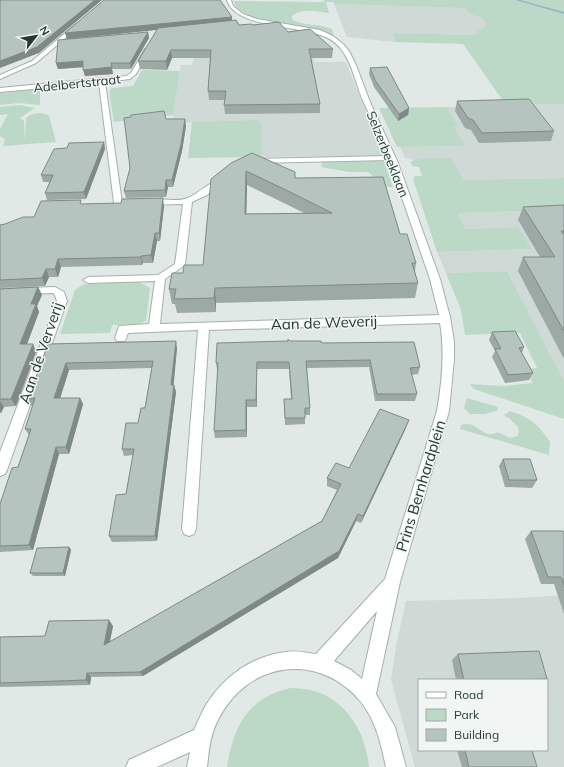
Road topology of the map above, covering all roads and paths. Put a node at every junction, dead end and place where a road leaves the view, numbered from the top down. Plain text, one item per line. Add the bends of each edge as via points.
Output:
1 (229, 0) edge
2 (84, 20) edge
3 (257, 20) junction
4 (244, 24) edge
5 (151, 41) edge
6 (66, 42) edge
7 (58, 43) junction
8 (1, 75) edge
9 (102, 81) junction
10 (0, 90) edge
11 (392, 158) junction
12 (245, 162) edge
13 (226, 169) edge
14 (188, 201) junction
15 (142, 202) edge
16 (118, 203) edge
17 (160, 278) junction
18 (88, 280) dead end
19 (0, 292) edge
20 (444, 319) junction
21 (204, 326) junction
22 (154, 328) junction
23 (121, 338) dead end
24 (447, 389) joint
25 (0, 470) edge
26 (189, 529) dead end
27 (392, 582) junction
28 (320, 663) junction
29 (367, 696) junction
30 (201, 737) junction
31 (136, 767) edge
32 (197, 767) edge
33 (396, 767) edge

1 - 3 street, Selzerbeeklaan via 234,10
2 - 7 street
3 - 4 street
3 - 11 street, Selzerbeeklaan via 313,30 336,40 341,45 351,60
5 - 9 street, Adelbertstraat via 131,76
6 - 7 street
7 - 8 street via 34,62
9 - 10 street, Adelbertstraat
9 - 16 street
11 - 12 street
11 - 20 street, Selzerbeeklaan via 440,298
13 - 14 street via 227,176 222,182
14 - 15 street
14 - 17 street via 180,265
17 - 18 street
17 - 22 street
19 - 25 street, Aan de Ververij via 55,290 60,294 62,301
20 - 21 street, Aan de Weverij
20 - 24 street, Selzerbeeklaan via 448,341
21 - 22 street, Aan de Weverij
21 - 26 street
22 - 23 street, Aan de Weverij via 123,329
24 - 27 street, Prins Bernhardplein via 443,411
27 - 28 street, Prins Bernhardplein
27 - 29 street, Prins Bernhardplein
28 - 29 street via 345,676
28 - 30 street via 287,660 265,665 245,675 227,691 212,712
29 - 33 street via 386,727
30 - 31 street
30 - 32 street

